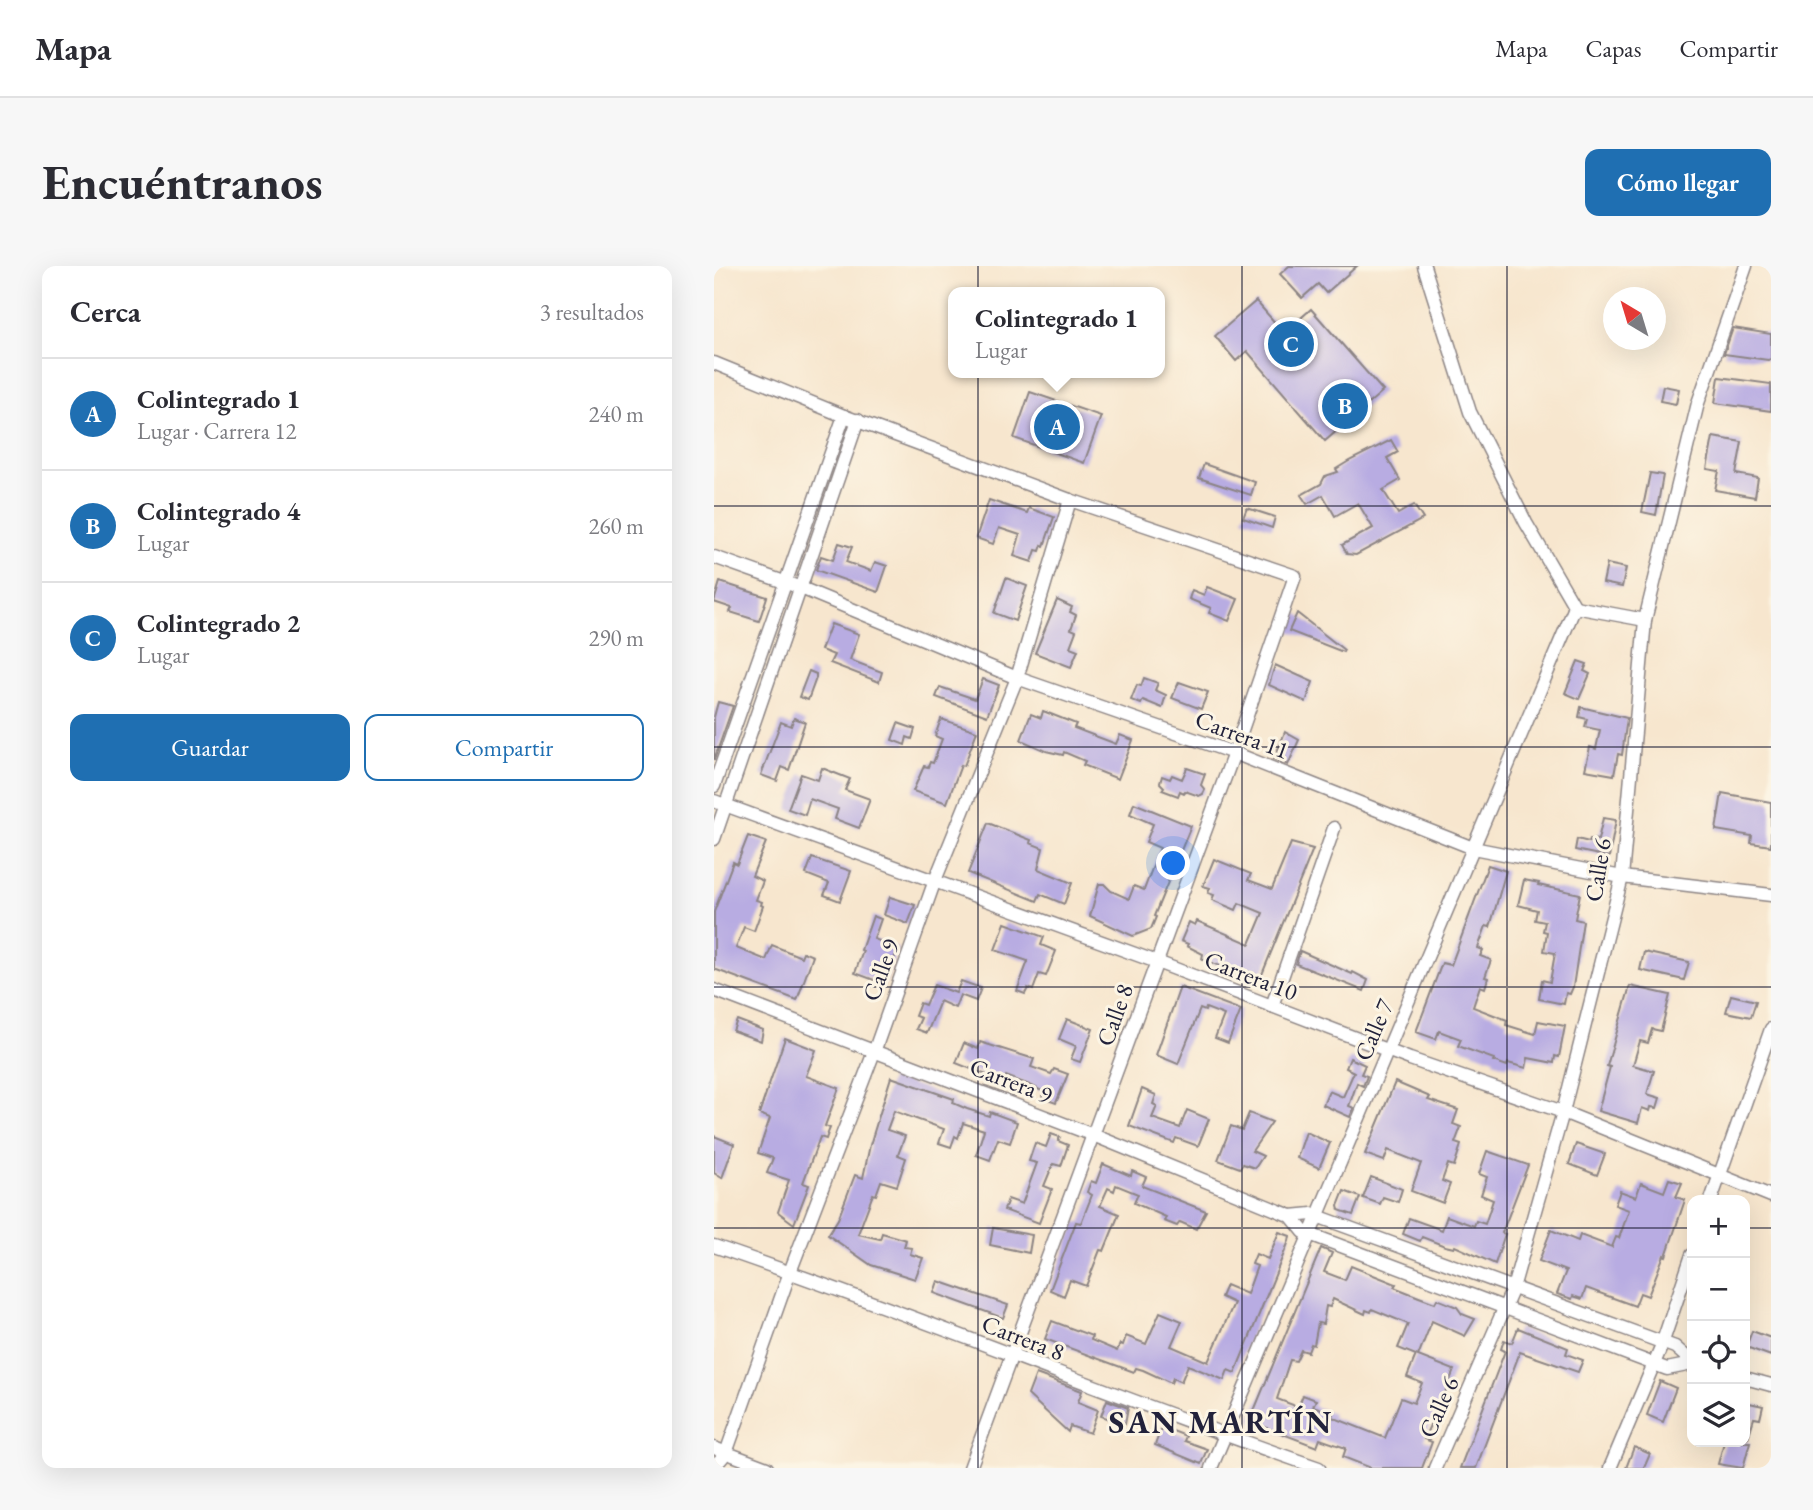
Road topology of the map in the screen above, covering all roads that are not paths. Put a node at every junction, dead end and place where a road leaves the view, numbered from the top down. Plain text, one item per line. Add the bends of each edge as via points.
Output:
1 (1424, 266) edge
2 (1746, 266) edge
3 (714, 363) edge
4 (844, 416) junction
5 (858, 420) junction
6 (1070, 500) junction
7 (714, 557) edge
8 (786, 583) junction
9 (801, 588) junction
10 (1575, 607) junction
11 (1645, 620) junction
12 (1017, 678) junction
13 (1234, 753) junction
14 (714, 786) edge
15 (720, 803) edge
16 (1334, 828) dead end
17 (714, 839) edge
18 (1473, 848) junction
19 (1622, 877) junction
20 (934, 883) junction
21 (1771, 895) edge
22 (1157, 962) junction
23 (714, 990) edge
24 (1272, 1006) junction
25 (1771, 1029) edge
26 (1388, 1051) junction
27 (874, 1052) junction
28 (1563, 1111) junction
29 (1093, 1135) junction
30 (1719, 1175) junction
31 (1713, 1195) edge
32 (1771, 1196) edge
33 (1291, 1216) junction
34 (1317, 1216) junction
35 (1310, 1234) junction
36 (714, 1246) edge
37 (1691, 1258) edge
38 (790, 1272) junction
39 (1513, 1288) junction
40 (1506, 1307) junction
41 (1662, 1343) junction
42 (1010, 1356) junction
43 (1687, 1358) edge
44 (1654, 1364) junction
45 (1687, 1364) edge
46 (1750, 1379) edge
47 (1771, 1385) edge
48 (1224, 1436) junction
49 (720, 1451) edge
50 (714, 1466) edge
51 (729, 1468) edge
52 (767, 1468) edge
53 (970, 1468) edge
54 (1211, 1468) edge
55 (1318, 1468) edge
56 (1435, 1468) edge
57 (1610, 1468) edge

1 - 10 street via 1470,412
2 - 11 street, Calle 6 via 1698,403
3 - 4 street
4 - 5 street
4 - 8 street
5 - 6 street
5 - 9 street
6 - 12 street, Calle 9
6 - 13 street, Calle 8 via 1295,576
7 - 8 street, Carrera 11
8 - 9 street, Carrera 11
8 - 14 street
9 - 12 street, Carrera 11
9 - 15 street
10 - 11 street
10 - 18 street, Calle 7
11 - 19 street, Calle 6
12 - 13 street, Carrera 11
12 - 20 street, Calle 9
13 - 18 street, Carrera 11
13 - 22 street, Calle 8
15 - 17 street
15 - 20 street, Carrera 10
16 - 24 street
18 - 19 street, Carrera 11
18 - 26 street, Calle 7
19 - 21 street, Carrera 11
19 - 28 street, Calle 6
20 - 22 street, Carrera 10
20 - 27 street, Calle 9
22 - 24 street, Carrera 10
22 - 29 street, Calle 8
23 - 27 street, Carrera 9
24 - 26 street, Carrera 10
25 - 30 street
26 - 28 street, Carrera 10
26 - 34 street, Calle 7
27 - 29 street, Carrera 9
27 - 38 street, Calle 9
28 - 30 street, Carrera 10
28 - 39 street, Calle 6
29 - 33 street, Carrera 9
29 - 42 street, Calle 8
30 - 31 street
30 - 32 street, Carrera 10
33 - 34 street, Carrera 9
33 - 35 street, Carrera 9
34 - 35 street, Calle 7
34 - 39 street, Carrera 9
35 - 40 street, Carrera 9
35 - 48 street, Calle 7
36 - 38 street, Carrera 8
37 - 41 street
38 - 42 street, Carrera 8
38 - 49 street, Calle 9
39 - 40 street, Calle 6
39 - 41 street, Carrera 9
40 - 44 street, Carrera 9
40 - 56 street, Calle 6
41 - 43 street, Carrera 9
41 - 44 street
42 - 48 street, Carrera 8
42 - 53 street, Calle 8
44 - 45 street, Carrera 9 via 1667,1369
44 - 57 street
46 - 47 street
48 - 54 street, Calle 7
48 - 55 street, Carrera 8
49 - 50 street, Calle 9
49 - 51 street
49 - 52 street

